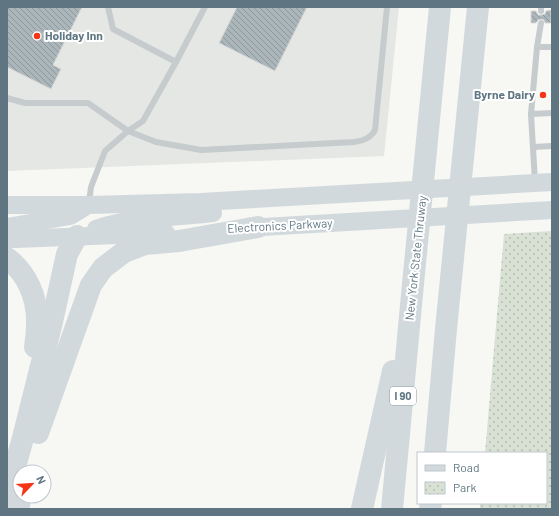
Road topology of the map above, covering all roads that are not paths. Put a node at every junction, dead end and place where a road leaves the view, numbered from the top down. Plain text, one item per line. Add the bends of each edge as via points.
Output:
1 (108, 7) edge
2 (205, 7) edge
3 (387, 7) edge
4 (440, 7) edge
5 (478, 7) edge
6 (541, 23) dead end
7 (552, 46) edge
8 (538, 47) junction
9 (176, 62) junction
10 (7, 98) edge
11 (552, 113) edge
12 (531, 114) junction
13 (128, 131) junction
14 (552, 146) edge
15 (533, 147) junction
16 (543, 183) edge
17 (323, 196) junction
18 (89, 204) junction
19 (7, 205) edge
20 (552, 210) edge
21 (7, 227) edge
22 (258, 227) junction
23 (77, 236) junction
24 (7, 238) edge
25 (7, 258) edge
26 (413, 284) junction
27 (30, 435) junction
28 (435, 452) edge
29 (28, 464) edge
30 (7, 495) edge
31 (362, 509) edge
32 (392, 509) edge

1 - 9 lane via 113,30
2 - 9 lane
3 - 13 lane via 376,130 362,141 201,150 156,142
4 - 26 highway, New York State Thruway / I 90
5 - 28 highway
6 - 8 lane
7 - 8 lane
8 - 12 lane
9 - 13 lane via 143,121
10 - 13 lane via 25,103 88,103
11 - 12 lane
12 - 15 lane
13 - 18 lane via 105,151 91,187
14 - 15 lane
15 - 16 lane
16 - 17 main road
17 - 18 main road
17 - 23 main road via 239,211 120,222
18 - 19 main road
18 - 21 main road via 70,216
18 - 23 main road
20 - 22 main road, Electronics Parkway
22 - 23 main road, Electronics Parkway
22 - 27 highway via 179,241 145,244 124,252 103,268 91,285
23 - 24 main road, Electronics Parkway
23 - 27 highway via 67,254
25 - 27 highway via 30,286 36,306 38,326
26 - 31 highway via 402,321
26 - 32 highway, New York State Thruway / I 90
27 - 29 highway
27 - 30 highway

